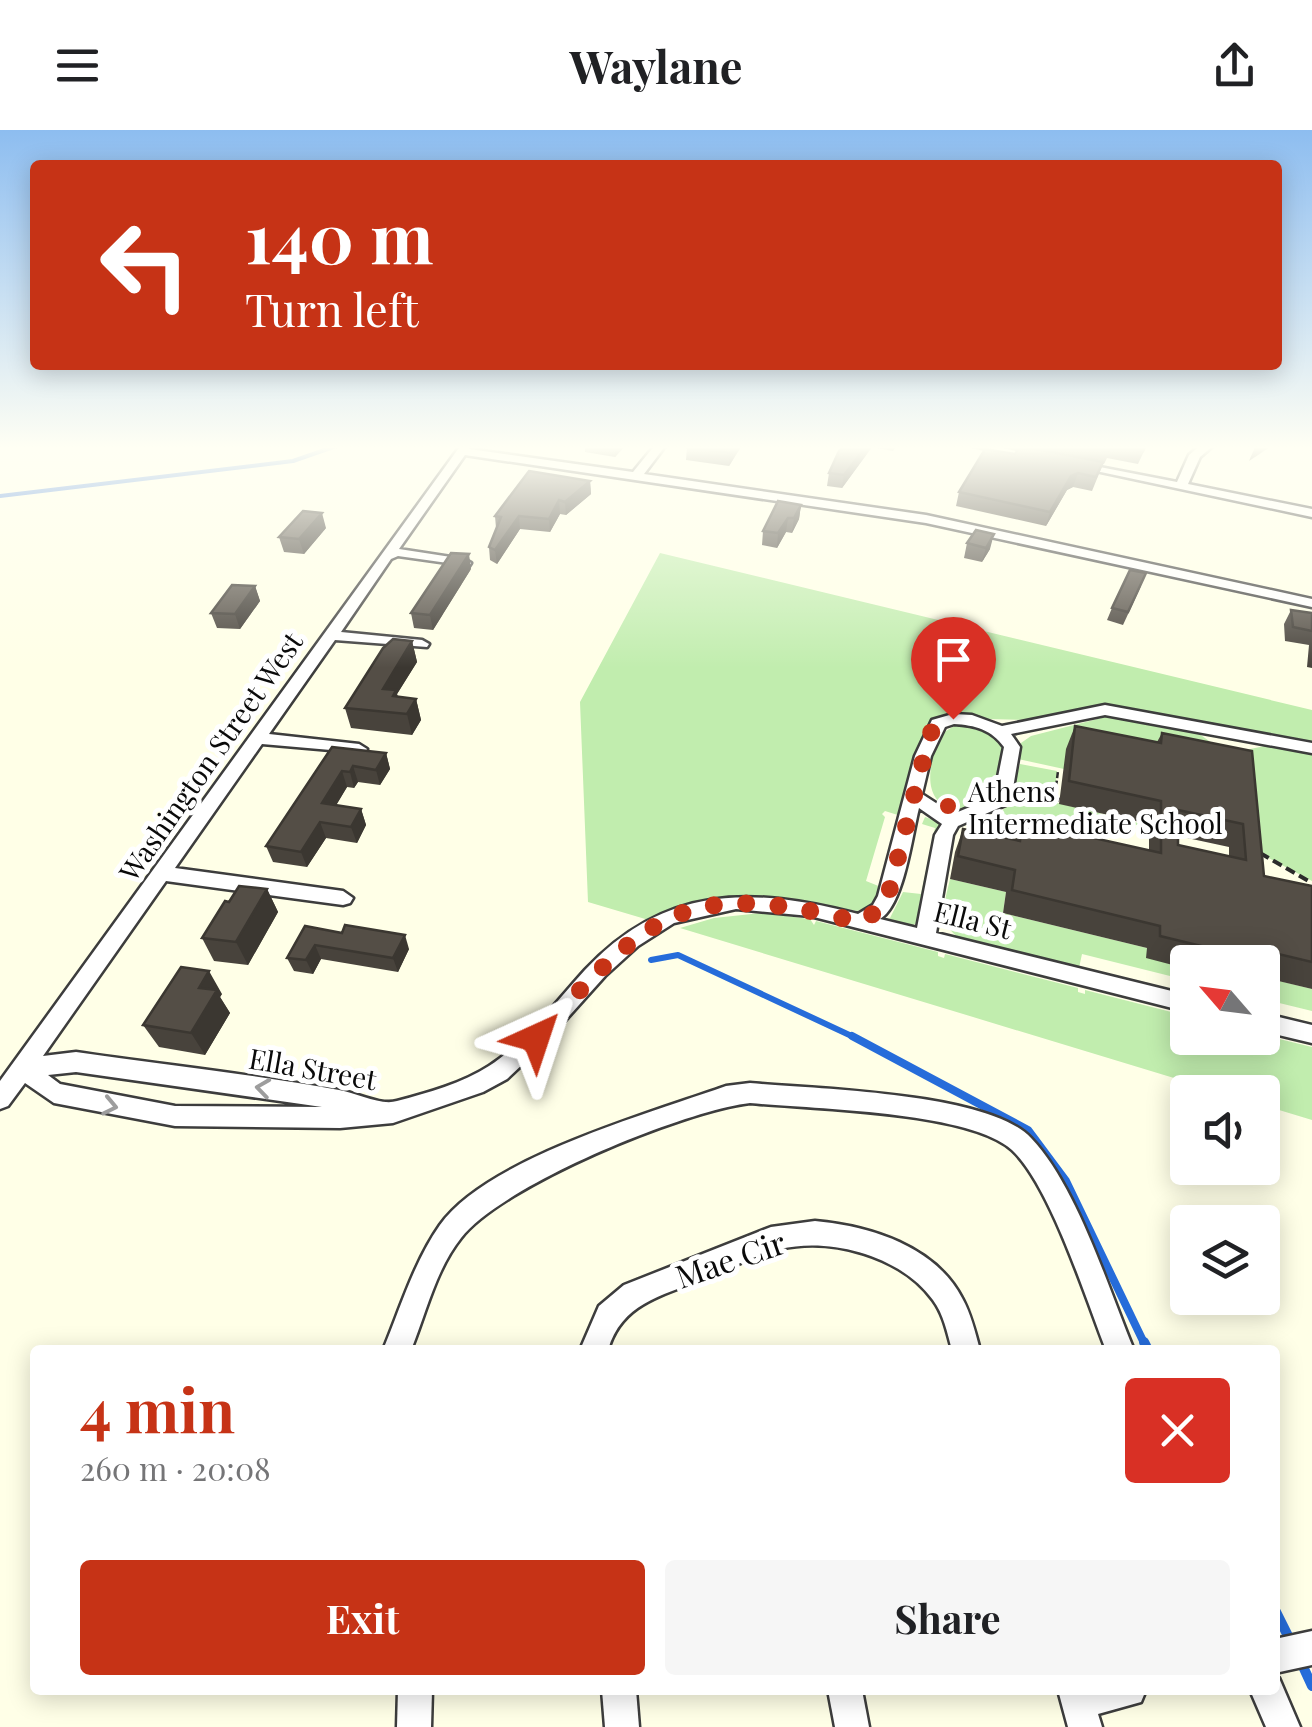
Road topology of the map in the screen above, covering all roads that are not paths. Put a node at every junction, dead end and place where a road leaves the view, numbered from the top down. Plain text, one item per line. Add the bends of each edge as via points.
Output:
1 (413, 520) edge
2 (928, 520) edge
3 (386, 557) junction
4 (464, 563) edge
5 (1312, 603) edge
6 (329, 635) junction
7 (422, 644) dead end
8 (1002, 730) junction
9 (255, 738) junction
10 (1312, 748) edge
11 (359, 749) edge
12 (913, 796) junction
13 (952, 822) junction
14 (161, 873) junction
15 (343, 898) dead end
16 (858, 922) junction
17 (925, 939) junction
18 (1170, 1000) edge
19 (1280, 1026) edge
20 (1312, 1034) edge
21 (23, 1068) junction
22 (218, 1082) junction
23 (0, 1099) edge
24 (393, 1113) junction
25 (201, 1118) junction
26 (399, 1345) edge
27 (595, 1345) edge
28 (964, 1345) edge
29 (1118, 1345) edge
30 (1312, 1648) edge
31 (1280, 1655) edge
32 (415, 1695) edge
33 (620, 1695) edge
34 (846, 1695) edge
35 (1113, 1695) edge
36 (1269, 1695) edge
37 (1078, 1706) edge
38 (414, 1727) edge
39 (622, 1727) edge
40 (852, 1727) edge
41 (1283, 1727) edge

1 - 3 street, Washington Street West
2 - 5 street
3 - 4 street via 396,552
3 - 6 street, Washington Street West
6 - 7 street
6 - 9 street, Washington Street West
8 - 10 street via 1105,710
8 - 12 street via 972,720 938,724
8 - 13 street via 1012,748 1002,800
9 - 11 street
9 - 14 street, Washington Street West
12 - 13 street
12 - 16 street via 888,896 880,910
13 - 17 street via 940,849
14 - 15 street
14 - 21 street, Washington Street West
16 - 17 street, Ella St
16 - 24 street, Ella St via 759,902 668,917 598,970 499,1072
17 - 18 street, Ella St
19 - 20 street
21 - 22 street, Ella Street via 76,1062
21 - 23 street, Washington Street West
21 -> 25 street, Ella Street via 54,1093
24 -> 22 street, Ella Street
22 - 25 street
24 - 25 street, Ella Street
26 - 29 street via 437,1255 470,1210 560,1158 750,1093 952,1115 990,1123 1018,1139 1040,1166
27 - 28 street, Mae Cir via 606,1314 631,1294 791,1234 822,1234 902,1257 952,1304
30 - 31 street
32 - 38 street
33 - 39 street
34 - 40 street
35 - 37 street
36 - 41 street

